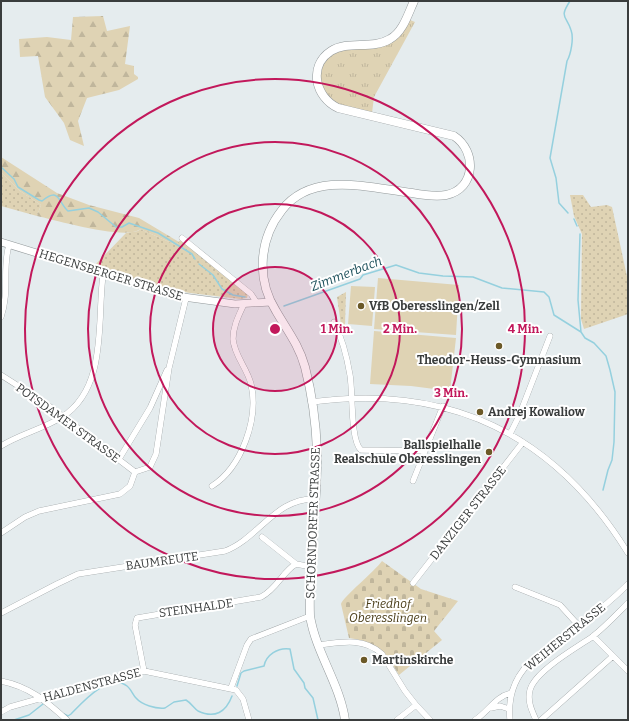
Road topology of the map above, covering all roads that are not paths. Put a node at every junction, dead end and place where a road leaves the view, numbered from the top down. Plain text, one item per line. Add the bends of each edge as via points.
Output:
1 (414, 1) edge
2 (182, 238) dead end
3 (1, 242) edge
4 (9, 245) junction
5 (103, 275) junction
6 (186, 298) junction
7 (271, 302) junction
8 (257, 303) junction
9 (244, 304) junction
10 (1, 317) edge
11 (334, 322) dead end
12 (550, 336) dead end
13 (169, 368) junction
14 (1, 375) edge
15 (167, 387) junction
16 (352, 399) junction
17 (312, 402) junction
18 (443, 406) junction
19 (150, 408) junction
20 (63, 416) junction
21 (510, 434) junction
22 (523, 442) junction
23 (1, 446) edge
24 (425, 451) junction
25 (118, 459) junction
26 (135, 472) junction
27 (413, 481) dead end
28 (212, 486) dead end
29 (316, 499) junction
30 (1, 533) edge
31 (262, 537) dead end
32 (628, 553) edge
33 (296, 564) junction
34 (312, 567) junction
35 (413, 583) dead end
36 (628, 584) edge
37 (515, 587) dead end
38 (628, 602) edge
39 (1, 613) edge
40 (310, 616) junction
41 (579, 626) junction
42 (593, 636) junction
43 (319, 645) junction
44 (613, 656) junction
45 (144, 671) junction
46 (628, 671) edge
47 (1, 681) edge
48 (231, 688) junction
49 (510, 693) junction
50 (43, 698) junction
51 (416, 705) junction
52 (490, 708) junction
53 (509, 710) junction
54 (1, 712) edge
55 (249, 717) edge
56 (67, 720) edge
57 (345, 720) edge
58 (397, 720) edge
59 (430, 720) edge
60 (475, 720) edge
61 (510, 720) edge
62 (536, 720) edge
63 (541, 720) edge

1 - 7 main road, SCHORNDORFER STRASSE via 402,27 391,39 379,44 340,47 328,53 318,70 318,87 327,101 342,109 454,136 464,145 470,157 471,169 467,179 457,191 444,195 335,185 312,188 296,196 278,214 265,243 263,275
2 - 8 street via 251,294
3 - 4 street, HEGENSBERGER STRASSE
4 - 5 street, HEGENSBERGER STRASSE
4 - 10 street via 6,256 7,291
5 - 6 street, HEGENSBERGER STRASSE
5 - 20 street via 100,333 94,368 74,407
6 - 9 street, HEGENSBERGER STRASSE
6 - 13 street
7 - 8 street, HEGENSBERGER STRASSE
7 - 17 main road, SCHORNDORFER STRASSE via 299,349
8 - 9 street, HEGENSBERGER STRASSE
9 - 28 street via 233,339 236,352 251,384 252,416 236,458 224,476
11 - 16 street via 340,334 349,369
12 - 21 street
13 - 15 street
13 - 19 street
14 - 20 street, POTSDAMER STRASSE via 35,395
15 - 19 street
15 - 26 street via 155,460 147,469
16 - 17 street
16 - 18 street via 399,399
16 - 24 street via 354,431 357,446 361,450
17 - 29 main road, SCHORNDORFER STRASSE via 317,450
18 - 21 street via 476,417
18 - 24 street
19 - 25 street
20 - 23 street
20 - 25 street, POTSDAMER STRASSE
21 - 22 street
22 - 32 street via 545,458 579,490
22 - 35 street, DANZIGER STRASSE
24 - 27 street
25 - 26 street, POTSDAMER STRASSE
26 - 30 street via 130,486 120,494 39,511
29 - 34 main road, SCHORNDORFER STRASSE
29 - 39 street, BAUMREUTE via 305,499 279,511 232,549 78,574
31 - 33 street
33 - 34 street
33 - 45 street, STEINHALDE via 261,597 138,618 135,625
34 - 40 main road, SCHORNDORFER STRASSE
36 - 41 street, WEIHERSTRASSE
37 - 41 street via 560,605
38 - 42 street
40 - 43 main road, SCHORNDORFER STRASSE
40 - 48 street via 251,639
41 - 49 street, WEIHERSTRASSE via 528,664
42 - 44 street
42 - 62 street via 570,650 534,682 529,700
43 - 51 street via 353,641 375,648 382,654
43 - 57 main road, SCHORNDORFER STRASSE
44 - 46 street
44 - 63 street
45 - 48 street, HALDENSTRASSE
45 - 50 street, HALDENSTRASSE
47 - 50 street via 18,685
48 - 55 street via 242,696
49 - 52 street, WEIHERSTRASSE via 499,698
49 - 53 street
50 - 54 street, HALDENSTRASSE
50 - 56 street
51 - 58 street
51 - 59 street
52 - 53 street via 500,706
52 - 60 street, WEIHERSTRASSE
53 - 61 street

